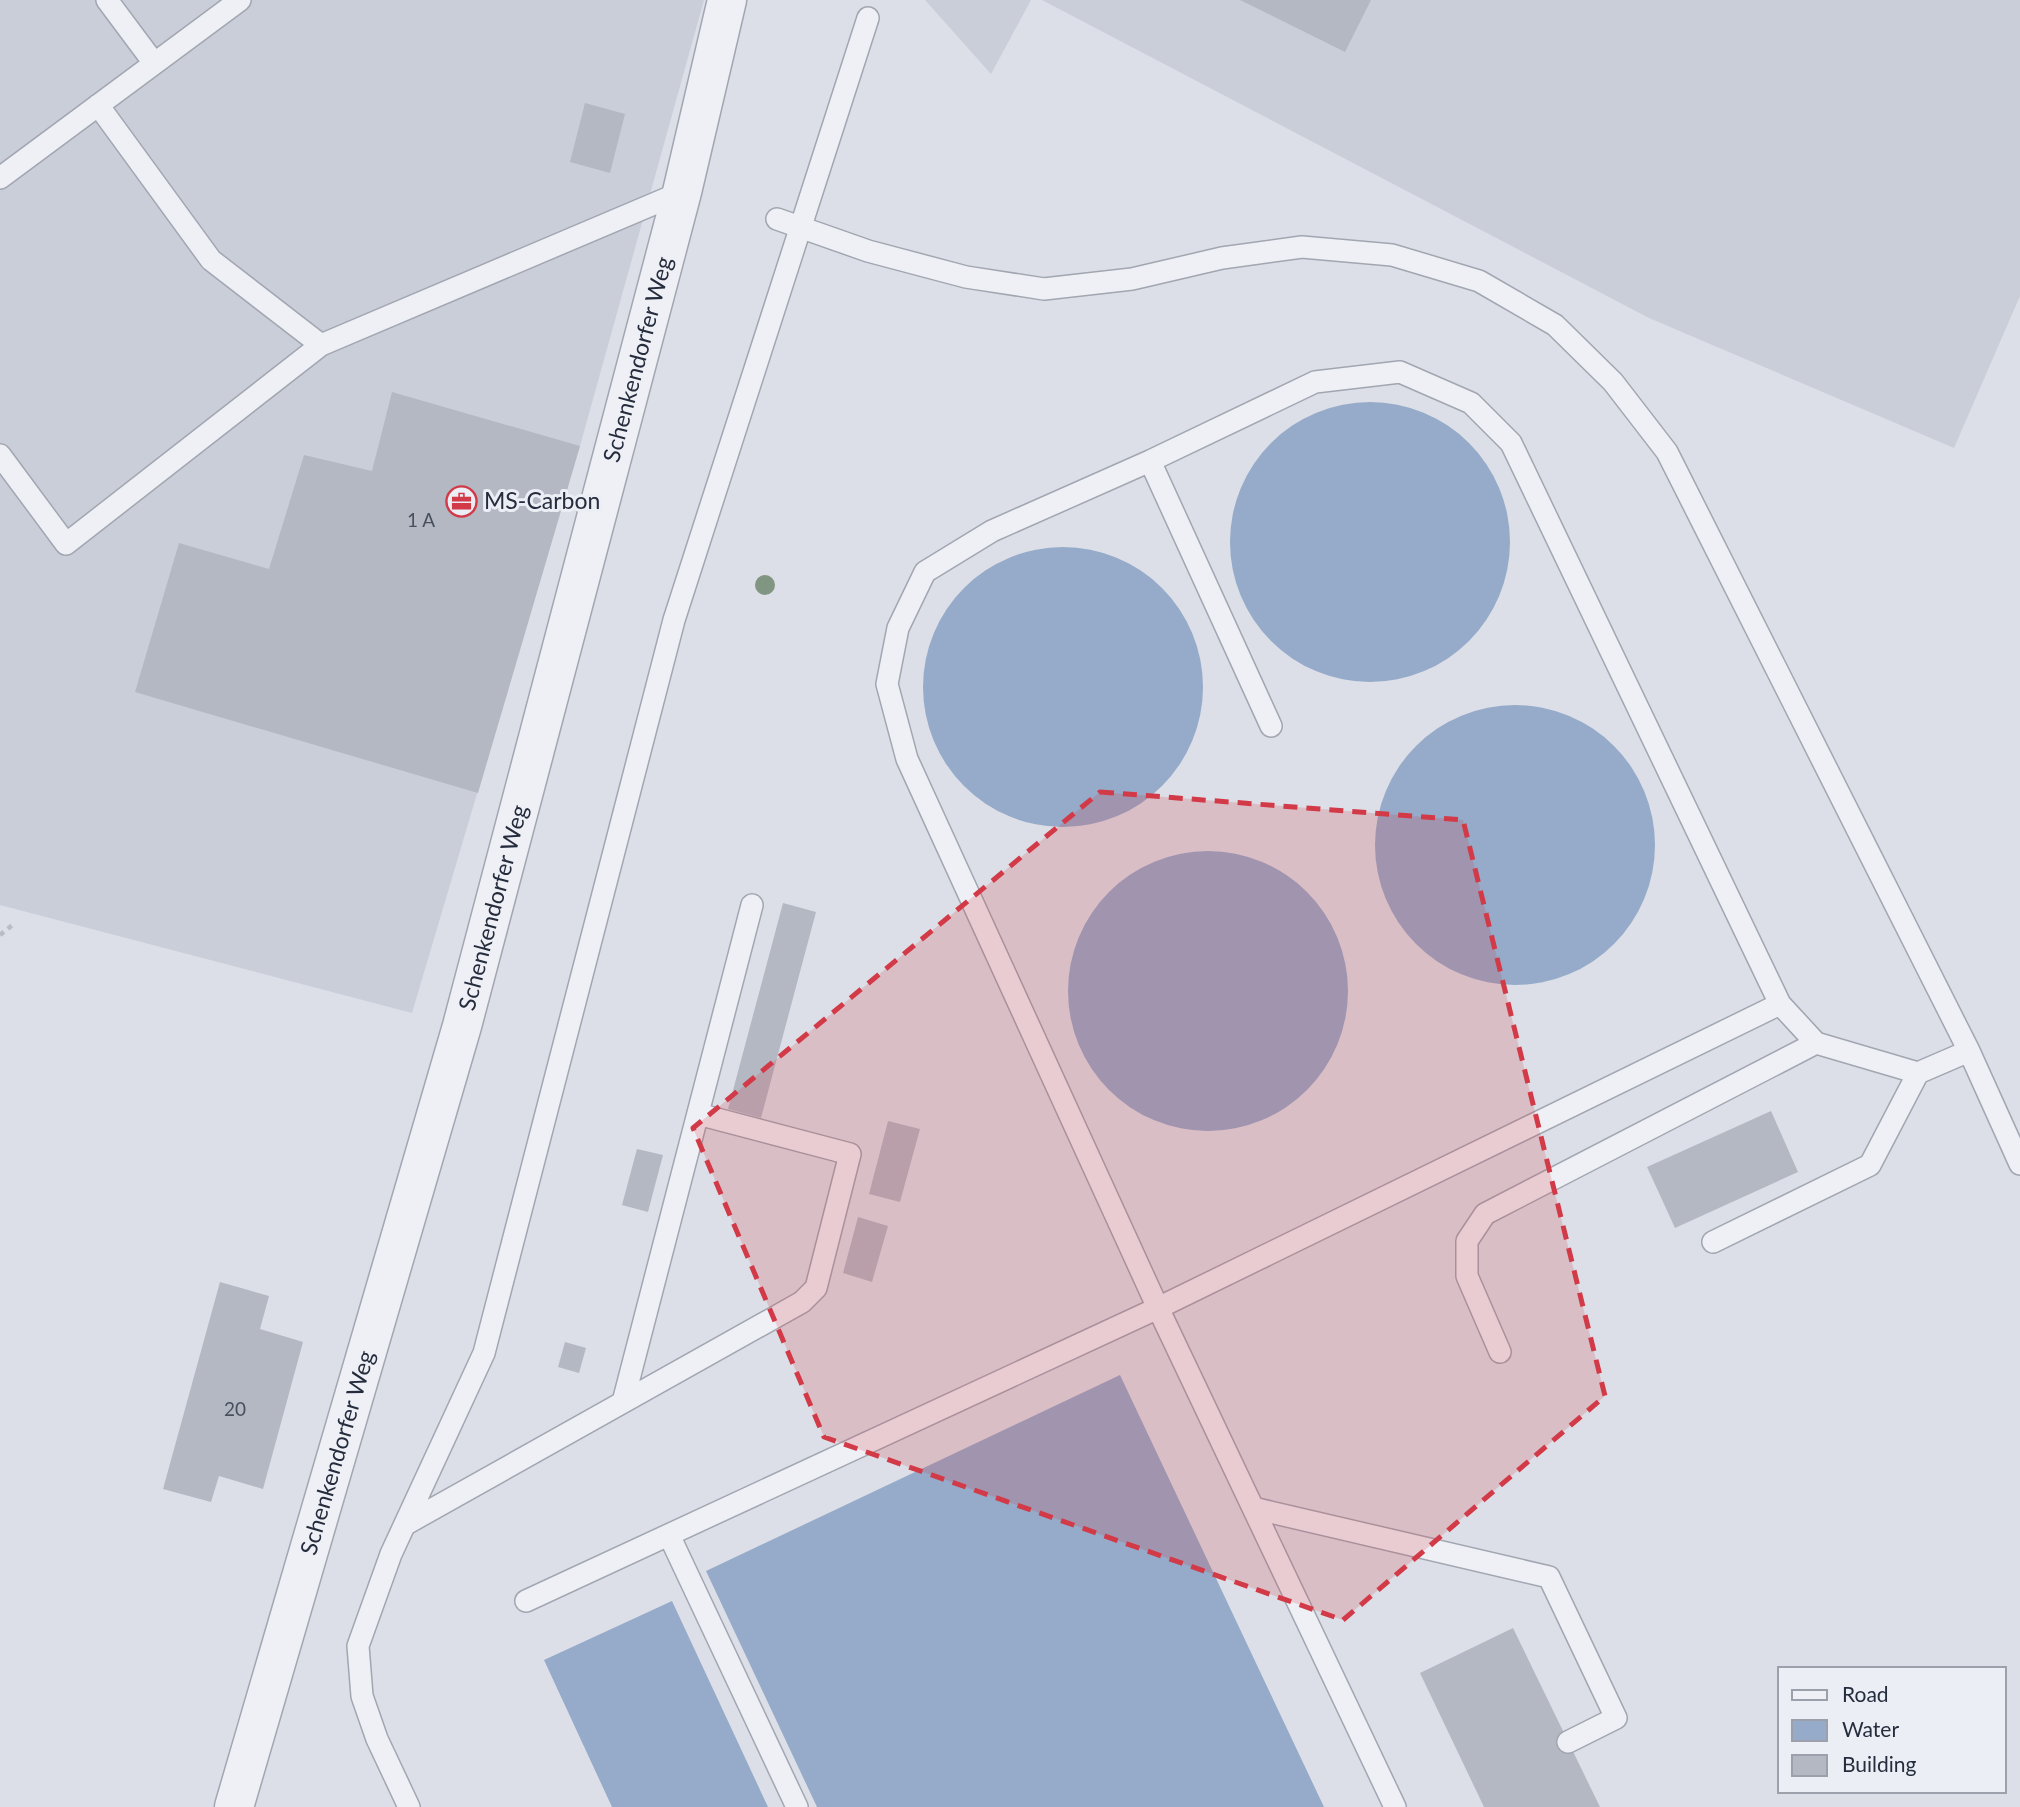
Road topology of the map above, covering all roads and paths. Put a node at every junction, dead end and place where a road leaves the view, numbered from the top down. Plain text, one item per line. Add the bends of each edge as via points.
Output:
1 (107, 0) edge
2 (240, 0) edge
3 (727, 0) edge
4 (868, 18) dead end
5 (155, 64) junction
6 (98, 105) junction
7 (0, 178) edge
8 (682, 192) junction
9 (777, 219) dead end
10 (800, 227) junction
11 (321, 345) junction
12 (0, 455) edge
13 (1150, 461) junction
14 (1271, 726) dead end
15 (752, 905) dead end
16 (15, 923) dead end
17 (0, 935) edge
18 (1780, 1004) junction
19 (1816, 1043) junction
20 (1969, 1051) junction
21 (1918, 1073) junction
22 (698, 1114) junction
23 (2020, 1164) edge
24 (1713, 1242) dead end
25 (1157, 1308) junction
26 (1500, 1352) dead end
27 (623, 1402) junction
28 (1253, 1508) junction
29 (405, 1524) junction
30 (669, 1535) junction
31 (526, 1601) dead end
32 (1568, 1742) dead end
33 (234, 1807) edge
34 (409, 1807) edge
35 (797, 1807) edge
36 (1395, 1807) edge

1 - 5 lane
2 - 5 lane
3 - 8 street, Schenkendorfer Weg
4 - 10 lane
5 - 6 lane
6 - 7 lane
6 - 11 lane via 211,260
8 - 11 lane
8 - 33 street, Schenkendorfer Weg via 461,1026
9 - 10 lane
10 - 20 lane via 867,251 966,277 1044,289 1132,279 1222,258 1302,247 1392,255 1479,281 1555,325 1613,382 1667,452
10 - 29 lane via 674,620 484,1353
11 - 12 lane via 66,544
13 - 14 lane
13 - 18 lane via 1315,382 1400,372 1471,403 1511,443
13 - 25 lane via 992,531 925,572 898,628 887,684 907,759
15 - 22 lane
16 - 17 path
18 - 19 lane
18 - 25 lane
19 - 21 lane
19 - 26 lane via 1485,1213 1466,1241 1467,1276
20 - 21 lane
20 - 23 lane
21 - 24 lane via 1870,1165
22 - 27 lane
22 - 27 lane via 849,1154 816,1289 802,1302
25 - 28 lane
25 - 30 lane
27 - 29 lane
28 - 32 lane via 1549,1577 1616,1718
28 - 36 lane
29 - 34 lane via 358,1646 362,1696
30 - 31 lane
30 - 35 lane

